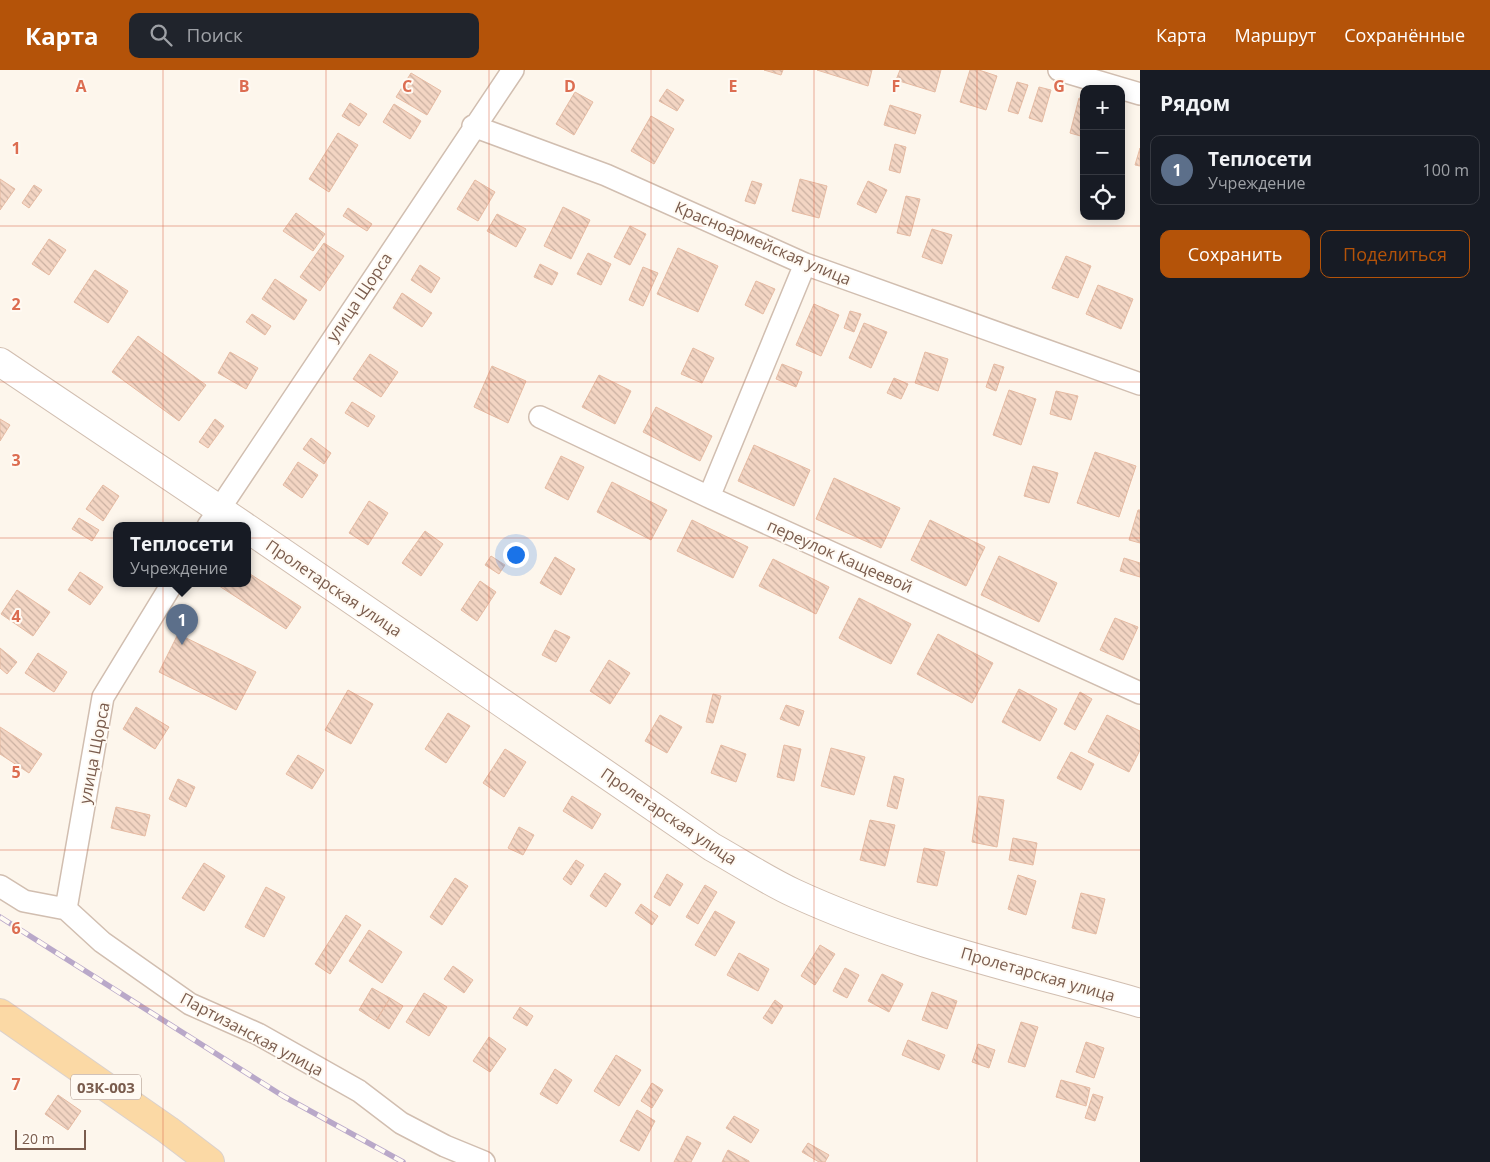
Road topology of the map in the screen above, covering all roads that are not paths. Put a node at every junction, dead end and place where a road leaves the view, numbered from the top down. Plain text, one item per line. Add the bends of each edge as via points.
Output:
1 (513, 70) edge
2 (1059, 70) edge
3 (1140, 94) edge
4 (473, 126) junction
5 (805, 264) junction
6 (0, 362) edge
7 (1140, 384) edge
8 (540, 417) dead end
9 (709, 496) junction
10 (213, 518) edge
11 (228, 522) edge
12 (251, 531) edge
13 (170, 587) edge
14 (1140, 693) edge
15 (0, 886) edge
16 (66, 909) junction
17 (1140, 1002) edge
18 (0, 1013) edge
19 (210, 1162) edge
20 (484, 1162) edge

1 - 4 street, улица Щорса
2 - 3 street
4 - 5 street, Красноармейская улица via 606,175
4 - 10 street, улица Щорса
5 - 7 street, Красноармейская улица
5 - 9 street
6 - 10 street
8 - 9 street, переулок Кащеевой
9 - 14 street, переулок Кащеевой
10 - 11 street
12 - 17 street, Пролетарская улица via 712,847 793,893 860,921
13 - 16 street, улица Щорса via 102,697
15 - 16 street via 24,901
16 - 20 street, Партизанская улица via 102,942 190,1004 258,1034 359,1091 401,1123
18 - 19 main road, 03К-003

